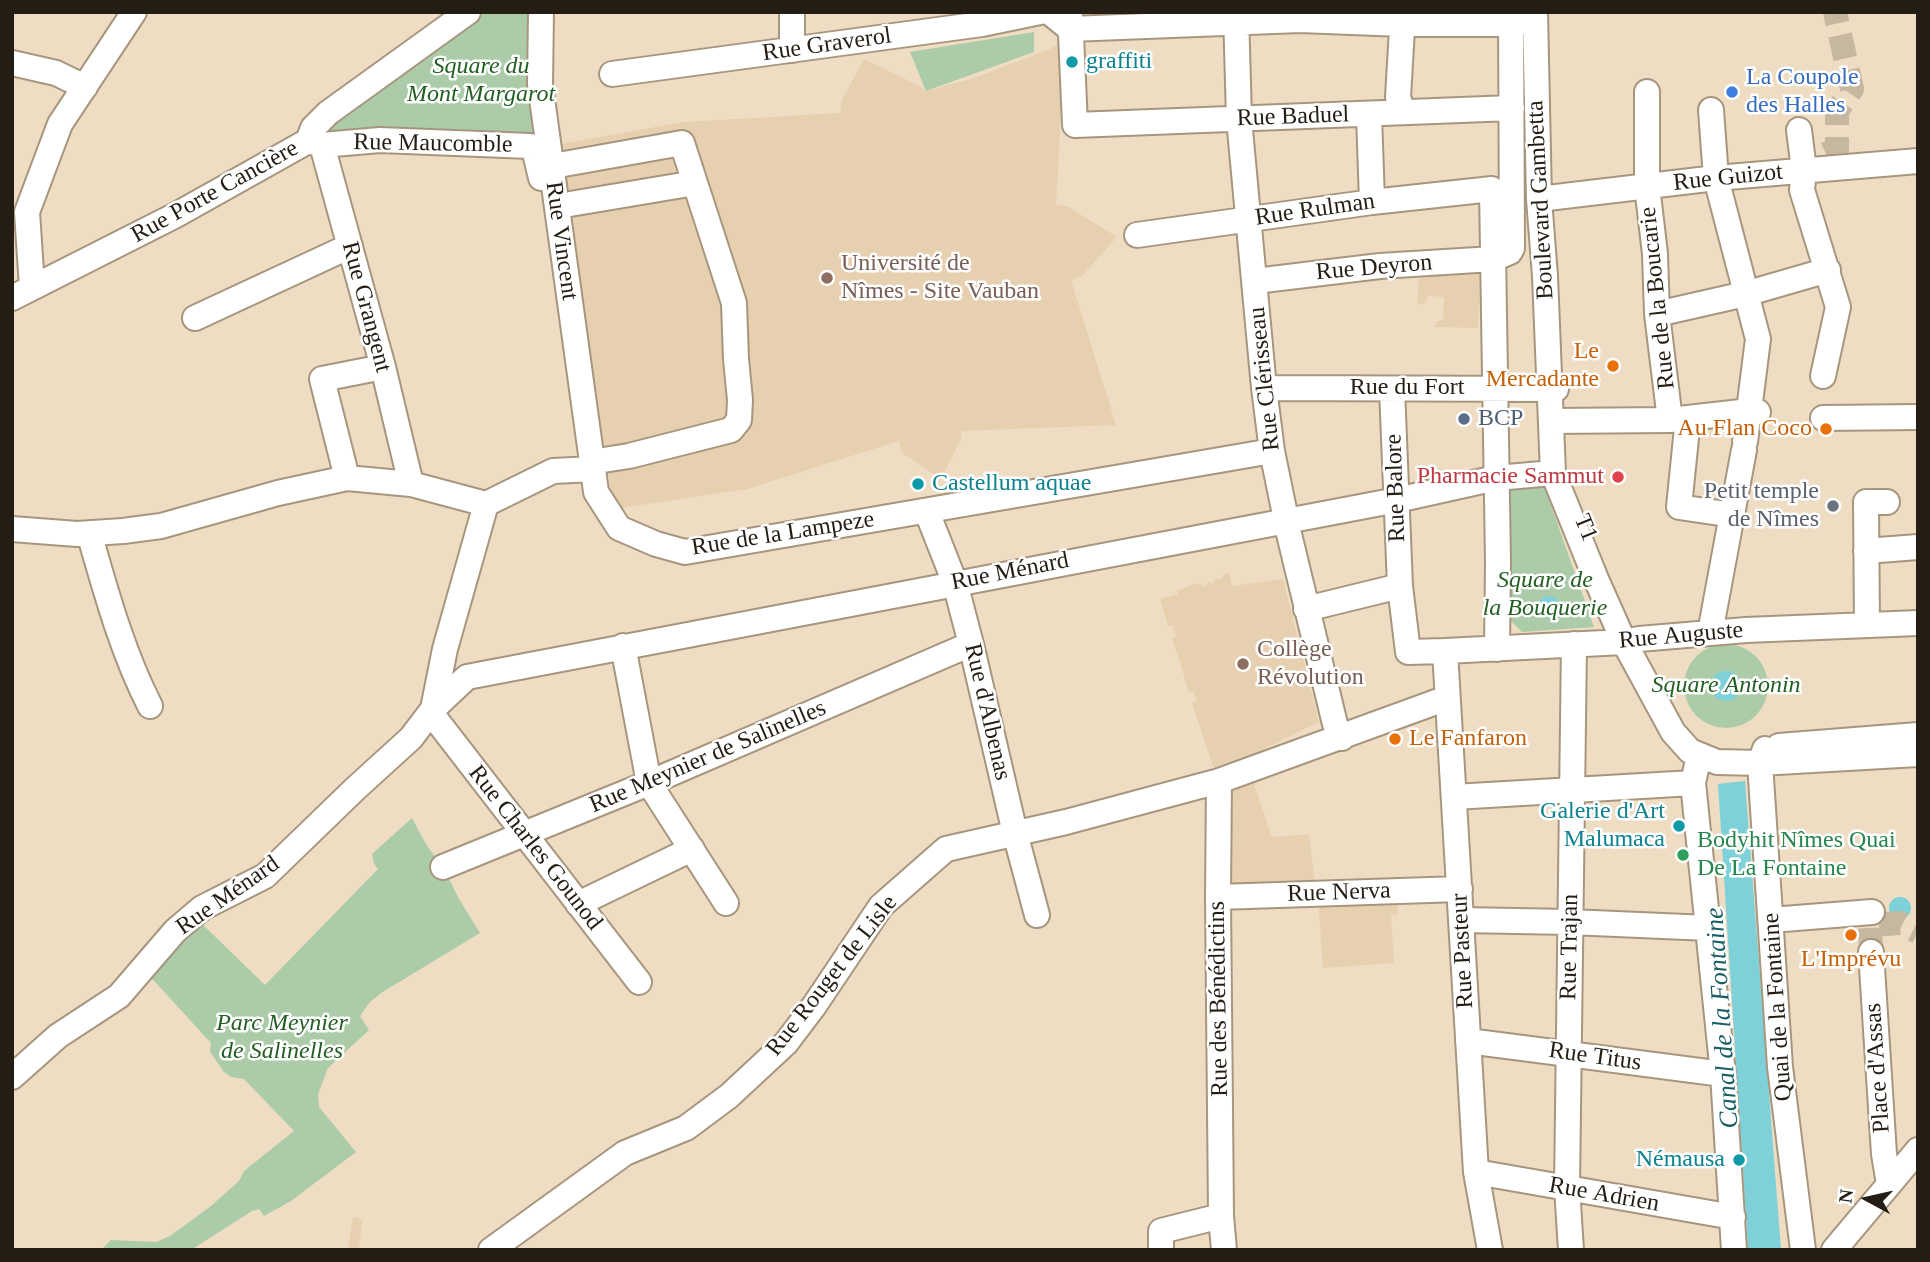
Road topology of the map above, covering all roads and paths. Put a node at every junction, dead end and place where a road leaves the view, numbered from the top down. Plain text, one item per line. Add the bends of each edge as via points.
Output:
1 (134, 12) edge
2 (468, 12) edge
3 (541, 12) edge
4 (792, 12) edge
5 (1041, 12) edge
6 (1049, 12) edge
7 (1527, 16) edge
8 (983, 18) edge
9 (1236, 18) edge
10 (1403, 18) edge
11 (1070, 21) edge
12 (792, 50) junction
13 (12, 63) edge
14 (612, 74) dead end
15 (12, 78) edge
16 (1647, 92) dead end
17 (81, 93) junction
18 (1710, 110) dead end
19 (1403, 112) junction
20 (1369, 114) junction
21 (1519, 114) junction
22 (1239, 119) junction
23 (1799, 130) dead end
24 (315, 143) junction
25 (1918, 161) edge
26 (1818, 162) junction
27 (564, 164) dead end
28 (1716, 178) junction
29 (695, 183) junction
30 (1647, 187) junction
31 (1492, 189) joint
32 (1543, 199) junction
33 (1372, 202) junction
34 (570, 204) dead end
35 (1248, 219) junction
36 (1137, 235) dead end
37 (350, 246) junction
38 (1493, 259) junction
39 (1828, 270) junction
40 (1545, 276) junction
41 (1255, 281) junction
42 (22, 292) edge
43 (1745, 294) junction
44 (1657, 314) junction
45 (195, 318) dead end
46 (572, 322) junction
47 (383, 367) junction
48 (1823, 376) dead end
49 (1264, 388) junction
50 (1496, 388) junction
51 (1553, 388) junction
52 (1392, 390) junction
53 (1754, 412) junction
54 (1823, 418) dead end
55 (1918, 418) edge
56 (1679, 419) junction
57 (1555, 420) junction
58 (1272, 451) junction
59 (592, 466) junction
60 (1553, 472) junction
61 (347, 478) junction
62 (1496, 478) junction
63 (411, 484) junction
64 (1396, 500) junction
65 (1887, 502) dead end
66 (485, 505) junction
67 (927, 512) junction
68 (1733, 515) junction
69 (1285, 520) junction
70 (12, 529) edge
71 (89, 533) junction
72 (1918, 547) edge
73 (1866, 551) junction
74 (955, 583) junction
75 (1400, 586) junction
76 (1306, 609) junction
77 (1918, 623) edge
78 (1867, 625) junction
79 (1710, 633) junction
80 (1629, 641) junction
81 (971, 644) junction
82 (1574, 644) junction
83 (623, 646) junction
84 (1497, 649) junction
85 (1445, 651) junction
86 (440, 670) junction
87 (467, 677) junction
88 (1447, 698) junction
89 (150, 706) dead end
90 (432, 711) junction
91 (1918, 735) edge
92 (1342, 738) junction
93 (1918, 754) edge
94 (1699, 755) junction
95 (1763, 755) junction
96 (1839, 771) dead end
97 (1219, 781) junction
98 (649, 783) junction
99 (1693, 783) junction
100 (1574, 790) junction
101 (1454, 797) junction
102 (1015, 833) junction
103 (525, 835) junction
104 (692, 849) junction
105 (443, 867) dead end
106 (1460, 889) junction
107 (1218, 897) junction
108 (726, 903) dead end
109 (578, 904) junction
110 (1872, 912) dead end
111 (1037, 915) dead end
112 (1462, 920) junction
113 (1772, 920) junction
114 (1570, 922) junction
115 (1709, 928) junction
116 (1871, 952) tunnel mouth
117 (639, 982) dead end
118 (1468, 1041) junction
119 (1569, 1053) junction
120 (1723, 1074) junction
121 (12, 1077) edge
122 (1918, 1150) edge
123 (1476, 1172) junction
124 (1889, 1184) junction
125 (1567, 1188) junction
126 (1221, 1216) junction
127 (1733, 1217) junction
128 (491, 1250) edge
129 (1160, 1250) edge
130 (1224, 1250) edge
131 (1490, 1250) edge
132 (1571, 1250) edge
133 (1734, 1250) edge
134 (1803, 1250) edge
135 (1834, 1250) edge

1 - 17 street
2 - 24 street, Rue Porte Cancière via 328,113 313,128
3 - 46 street, Rue Vincent via 540,84
4 - 12 street
5 - 8 street, Rue Graverol
6 - 11 street
7 - 10 street
7 - 21 street, Boulevard Gambetta
7 - 32 street, Boulevard Gambetta
8 - 12 street, Rue Graverol
9 - 10 street
9 - 11 street
9 - 22 street, Rue Clérisseau
10 - 19 street via 1398,97
11 - 22 street, Rue Baduel via 1075,125
12 - 14 street, Rue Graverol
13 - 17 street via 56,74
15 - 17 street
16 - 30 street, Rue de la Boucarie
17 - 42 street via 60,124 27,212
18 - 28 street
19 - 20 street, Rue Baduel
19 - 21 street, Rue Baduel
20 - 22 street, Rue Baduel
20 - 33 street
21 - 38 street, Boulevard Gambetta via 1512,248
21 - 40 street
22 - 35 street, Rue Clérisseau
23 - 26 street
24 - 37 street, Rue Grangent
24 - 42 street, Rue Porte Cancière
24 - 46 street, Rue Maucomble via 380,140 530,146 536,153
25 - 26 street, Rue Guizot
26 - 28 street, Rue Guizot
26 - 39 street via 1801,190
27 - 29 street via 682,143
28 - 30 street, Rue Guizot
28 - 43 street
29 - 34 street
29 - 59 street via 734,303 738,420 731,430
30 - 32 street, Rue Guizot
30 - 44 street, Rue de la Boucarie
31 - 33 street, Rue Rulman
31 - 38 street, Boulevard Gambetta
32 - 40 street, Boulevard Gambetta
32 - 51 street
33 - 35 street, Rue Rulman
35 - 36 street, Rue Rulman
35 - 41 street, Rue Clérisseau
37 - 45 street
37 - 47 street, Rue Grangent
38 - 41 street, Rue Deyron
38 - 50 street, Boulevard Gambetta
39 - 43 street
39 - 48 street via 1838,307
40 - 51 street, Boulevard Gambetta
41 - 49 street, Rue Clérisseau
43 - 44 street
43 - 53 street via 1758,339
44 - 56 street, Rue de la Boucarie
46 - 59 street, Rue Vincent
47 - 61 street via 322,379
47 - 63 street, Rue Grangent
49 - 52 street, Rue du Fort
49 - 58 street, Rue Clérisseau
50 - 51 street, Rue du Fort
50 - 52 street, Rue du Fort
50 - 62 street, Boulevard Gambetta
51 - 57 street
52 - 64 street, Rue Balore
53 - 56 street
53 - 68 street
54 - 55 street
56 - 57 street
56 - 68 street, Rue de la Boucarie via 1679,508
57 - 60 street
57 - 80 street, T1 via 1563,473
58 - 67 street, Rue de la Lampeze
58 - 69 street, Rue Clérisseau
59 - 66 street via 553,471
59 - 67 street, Rue de la Lampeze via 596,492 619,528 685,552
60 - 62 street, Rue Ménard
60 - 80 street via 1596,579
61 - 63 street
61 - 71 street via 278,492 161,526
62 - 64 street, Rue Ménard
62 - 84 street, Boulevard Gambetta
63 - 66 street
64 - 69 street, Rue Ménard
64 - 75 street, Rue Balore
65 - 73 street via 1866,502
66 - 86 street
67 - 74 street, Rue d'Albenas
68 - 79 street
69 - 74 street, Rue Ménard
69 - 76 street, Rue Clérisseau
70 - 71 street
71 - 89 street via 113,617
72 - 73 street
73 - 78 street
74 - 81 street, Rue d'Albenas
74 - 83 street, Rue Ménard
75 - 76 street
75 - 85 street, Rue Balore via 1408,652
76 - 92 street, Rue Clérisseau
77 - 78 street, Rue Auguste
78 - 79 street, Rue Auguste
79 - 80 street, Rue Auguste
80 - 82 street, Rue Auguste
80 - 94 street via 1673,733
80 - 95 street, T1 via 1674,712 1699,740
81 - 98 street, Rue Meynier de Salinelles
81 - 102 street, Rue d'Albenas
82 - 84 street, Rue Auguste
82 - 100 street, Rue Trajan
83 - 87 street, Rue Ménard
83 - 98 street
84 - 85 street, Rue Auguste
85 - 88 street, Rue Pasteur
86 - 87 street, Rue Ménard
86 - 90 street
87 - 90 street, Rue Ménard
88 - 92 street, Rue Rouget de Lisle
88 - 101 street, Rue Pasteur
90 - 103 street, Rue Charles Gounod
90 - 121 street, Rue Ménard via 411,738 265,876 202,908 175,931 119,996 58,1036
91 - 95 street
92 - 97 street, Rue Rouget de Lisle
93 - 95 street
94 - 95 street via 1717,762
94 - 99 street
95 - 96 street via 1783,777
95 - 113 street, Quai de la Fontaine
97 - 102 street, Rue Rouget de Lisle
97 - 107 street, Rue des Bénédictins
98 - 103 street, Rue Meynier de Salinelles
98 - 104 street
99 - 100 street
99 - 115 street
100 - 101 street
100 - 114 street, Rue Trajan
101 - 106 street, Rue Pasteur
102 - 111 street, Rue d'Albenas
102 - 128 street, Rue Rouget de Lisle via 946,849 881,906 786,1043 729,1096 686,1128 625,1153
103 - 105 street, Rue Meynier de Salinelles
103 - 109 street, Rue Charles Gounod
104 - 108 street
104 - 109 street
106 - 107 street, Rue Nerva
106 - 112 street, Rue Pasteur
107 - 126 street, Rue des Bénédictins
109 - 117 street, Rue Charles Gounod
110 - 113 street
112 - 114 street
112 - 118 street, Rue Pasteur
113 - 134 street, Quai de la Fontaine via 1780,1067
114 - 115 street
114 - 119 street, Rue Trajan
115 - 120 street
116 - 124 street, Place d'Assas
118 - 119 street, Rue Titus
118 - 123 street, Rue Pasteur
119 - 120 street, Rue Titus
119 - 125 street, Rue Trajan
120 - 127 street
122 - 124 street
123 - 125 street, Rue Adrien
123 - 131 street, Rue Pasteur
124 - 135 street
125 - 127 street, Rue Adrien
125 - 132 street, Rue Trajan
126 - 129 street via 1161,1231
126 - 130 street, Rue des Bénédictins
127 - 133 street

